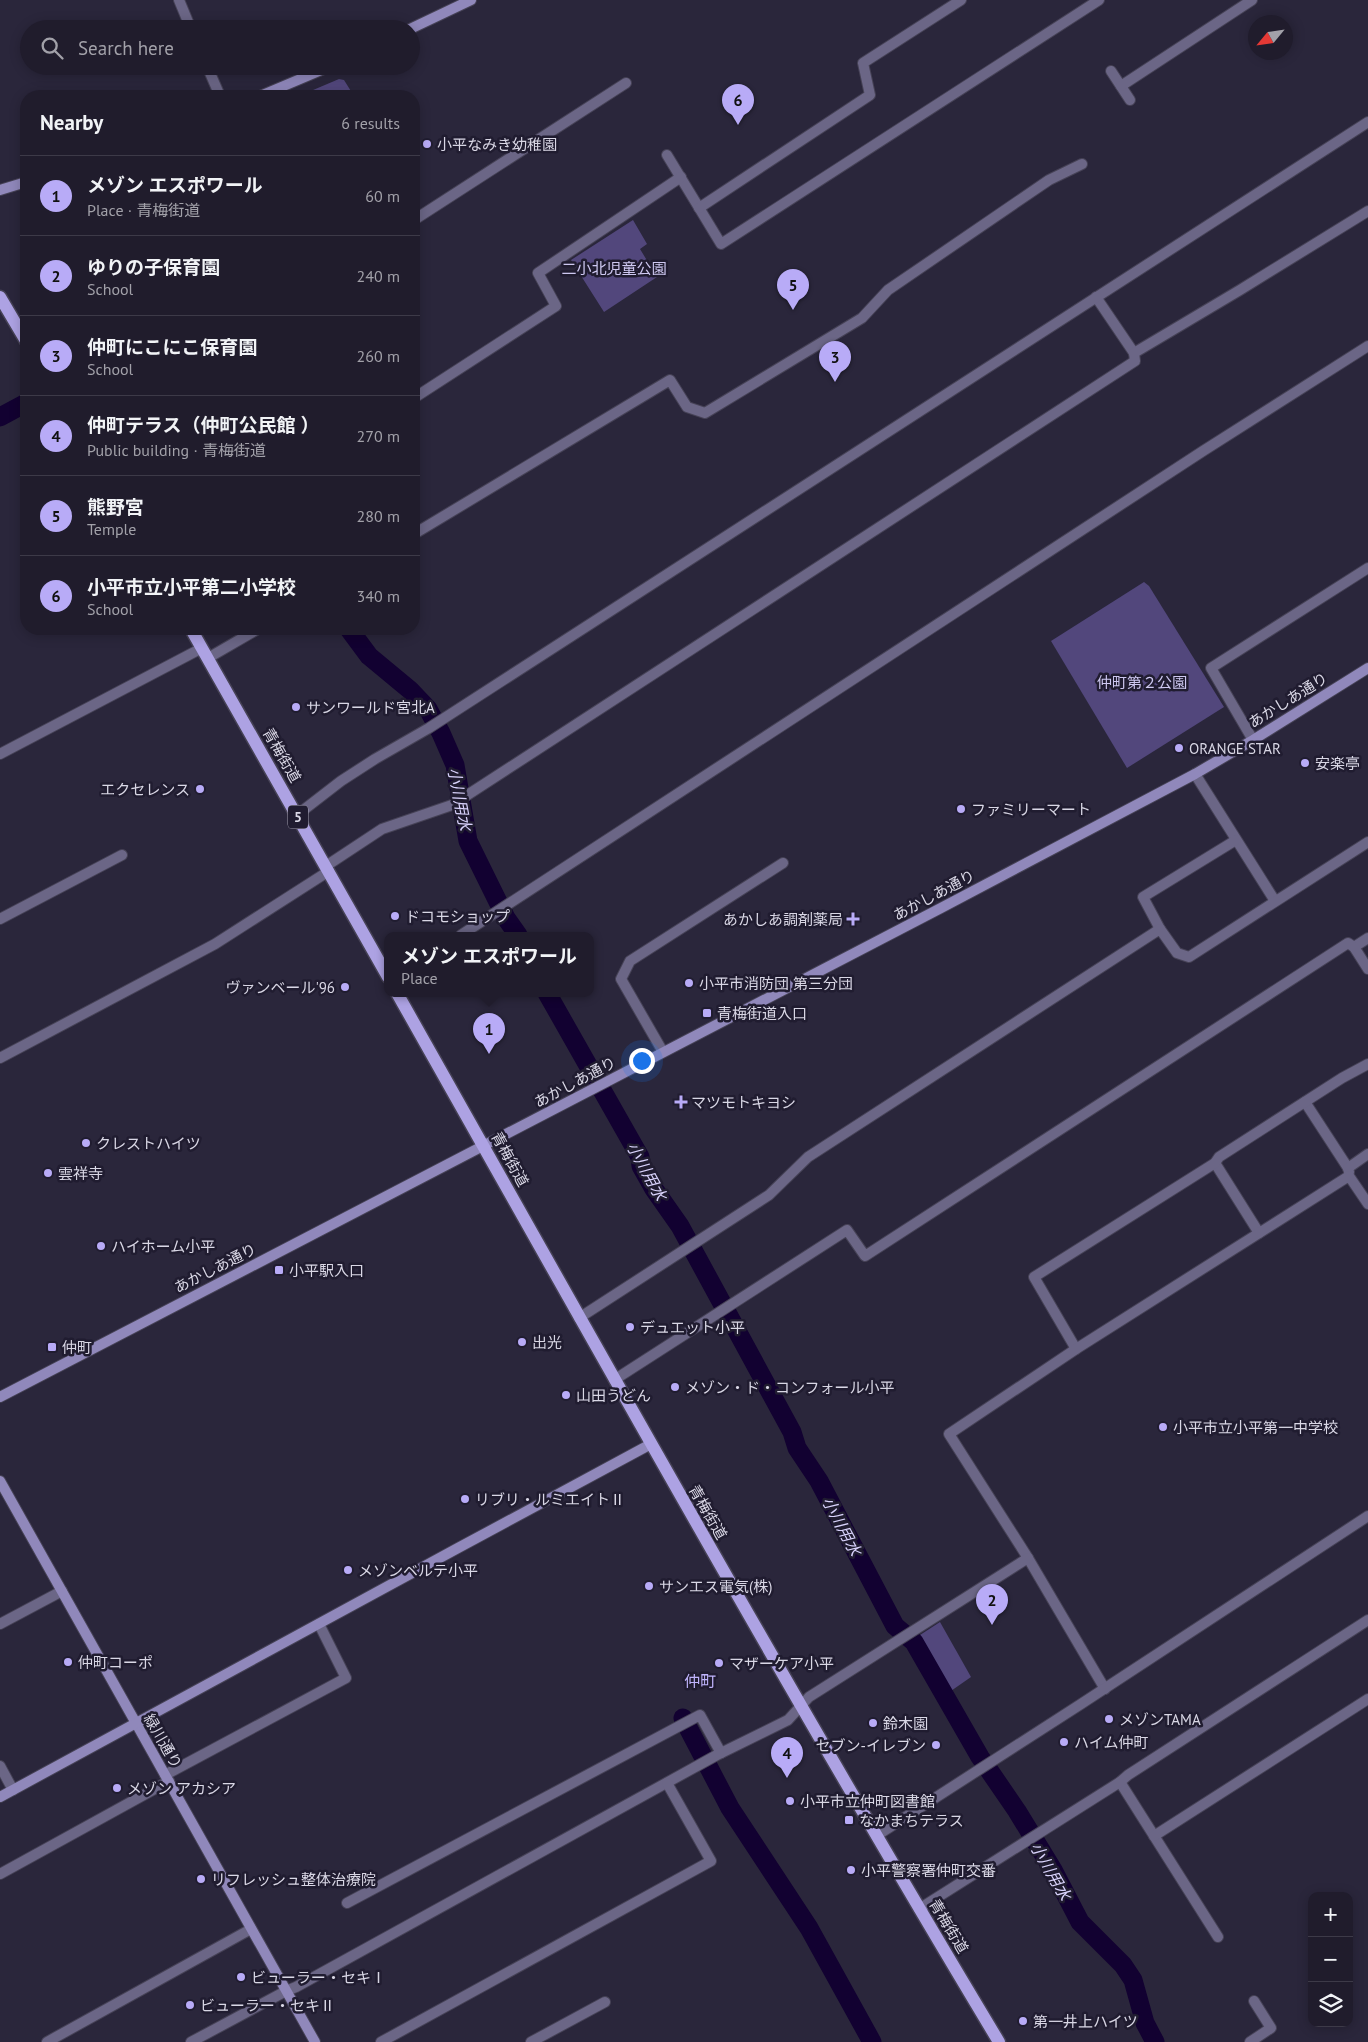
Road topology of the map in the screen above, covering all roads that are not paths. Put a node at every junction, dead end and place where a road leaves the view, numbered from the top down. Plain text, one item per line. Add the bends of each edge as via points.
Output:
1 (179, 0) edge
2 (471, 0) edge
3 (961, 0) edge
4 (1099, 0) edge
5 (1252, 0) edge
6 (187, 20) edge
7 (420, 24) edge
8 (1111, 70) dead end
9 (211, 75) edge
10 (310, 75) edge
11 (626, 83) dead end
12 (1121, 86) junction
13 (217, 90) edge
14 (274, 90) edge
15 (1130, 100) dead end
16 (1368, 122) edge
17 (668, 155) dead end
18 (1082, 164) dead end
19 (681, 177) junction
20 (20, 184) edge
21 (0, 190) edge
22 (699, 208) junction
23 (1368, 211) edge
24 (420, 216) edge
25 (1096, 296) junction
26 (0, 297) edge
27 (20, 331) edge
28 (1368, 346) edge
29 (1134, 352) junction
30 (420, 394) edge
31 (420, 530) edge
32 (1368, 568) edge
33 (194, 635) edge
34 (245, 635) edge
35 (205, 653) junction
36 (1368, 668) edge
37 (1252, 740) junction
38 (0, 754) edge
39 (1195, 774) junction
40 (297, 815) junction
41 (1236, 840) junction
42 (1368, 842) edge
43 (122, 855) dead end
44 (783, 862) dead end
45 (328, 869) junction
46 (1274, 901) junction
47 (0, 919) edge
48 (1160, 929) junction
49 (466, 932) edge
50 (1368, 938) edge
51 (1354, 947) junction
52 (1368, 969) edge
53 (384, 970) edge
54 (398, 997) edge
55 (663, 1052) junction
56 (0, 1058) edge
57 (1368, 1064) edge
58 (1306, 1102) junction
59 (484, 1146) junction
60 (1368, 1154) edge
61 (1215, 1163) junction
62 (1348, 1172) junction
63 (1368, 1204) edge
64 (1259, 1233) junction
65 (579, 1318) junction
66 (1076, 1349) junction
67 (614, 1380) junction
68 (0, 1397) edge
69 (651, 1444) junction
70 (0, 1481) edge
71 (1368, 1516) edge
72 (1028, 1558) junction
73 (62, 1591) junction
74 (1368, 1620) edge
75 (0, 1624) edge
76 (319, 1624) junction
77 (1105, 1689) junction
78 (1368, 1699) edge
79 (801, 1707) junction
80 (135, 1723) junction
81 (719, 1754) junction
82 (0, 1766) edge
83 (167, 1778) junction
84 (1120, 1782) junction
85 (668, 1783) junction
86 (13, 1790) junction
87 (0, 1797) edge
88 (876, 1836) junction
89 (1154, 1836) junction
90 (0, 1874) edge
91 (347, 1903) dead end
92 (919, 1909) junction
93 (251, 1929) junction
94 (1218, 1936) dead end
95 (286, 1990) junction
96 (1254, 2001) dead end
97 (605, 2002) dead end
98 (47, 2042) edge
99 (191, 2042) edge
100 (315, 2042) edge
101 (381, 2042) edge
102 (531, 2042) edge
103 (999, 2042) edge
104 (1250, 2042) edge

1 - 6 street
2 - 7 street
3 - 22 street via 863,63 870,95
4 - 22 street via 721,244
5 - 12 street
8 - 12 street
9 - 13 street
10 - 14 street
11 - 24 street
12 - 15 street
16 - 25 street
17 - 19 street
18 - 31 street via 1049,180 888,290 862,318 705,413 687,407 670,380
19 - 22 street
19 - 30 street via 538,273 556,306
20 - 21 street
23 - 29 street
25 - 29 street
25 - 40 street via 341,781
26 - 27 main road
28 - 49 street
29 - 45 street via 1135,361 452,805 382,829
32 - 37 street via 1211,668
33 - 35 main road, 青梅街道 / 5
34 - 35 street
35 - 38 street
35 - 40 main road, 青梅街道 / 5
36 - 37 street, あかしあ通り
37 - 39 street, あかしあ通り
39 - 41 street
39 - 55 street, あかしあ通り
40 - 45 main road, 青梅街道 / 5
41 - 46 street
41 - 48 street via 1143,897
42 - 46 street
43 - 47 street
44 - 55 street via 630,961 621,979
45 - 53 main road, 青梅街道 / 5
45 - 56 street via 215,944
46 - 48 street via 1189,957 1177,953
48 - 65 street via 808,1157 769,1195
50 - 51 street
51 - 52 street
51 - 67 street via 1348,943 865,1256 847,1230
54 - 59 main road, 青梅街道
55 - 59 street, あかしあ通り
57 - 58 street
58 - 61 street via 1219,1157
58 - 62 street
59 - 65 main road, 青梅街道
59 - 68 street, あかしあ通り
60 - 62 street
61 - 64 street
61 - 66 street via 1034,1277
62 - 63 street
62 - 64 street
64 - 66 street
65 - 67 main road, 青梅街道
66 - 72 street via 949,1434
67 - 69 main road, 青梅街道
69 - 76 street
69 - 79 main road, 青梅街道
70 - 73 street, 緑川通り
71 - 77 street
72 - 77 street
72 - 79 street via 809,1697
73 - 75 street
73 - 80 street, 緑川通り
74 - 84 street
76 - 80 street
76 - 83 street via 346,1678
77 - 88 street
78 - 89 street
79 - 81 street via 788,1720
79 - 88 main road, 青梅街道
80 - 83 street, 緑川通り
80 - 86 street
81 - 85 street
81 - 91 street via 700,1715
82 - 86 street
83 - 90 street
83 - 93 street, 緑川通り
84 - 89 street
84 - 92 street
85 - 95 street
85 - 101 street via 711,1861
86 - 87 street
88 - 92 main road, 青梅街道
89 - 94 street
92 - 103 main road, 青梅街道
93 - 95 street, 緑川通り
93 - 98 street
95 - 99 street
95 - 100 street, 緑川通り
96 - 104 street via 1271,2028
97 - 102 street

